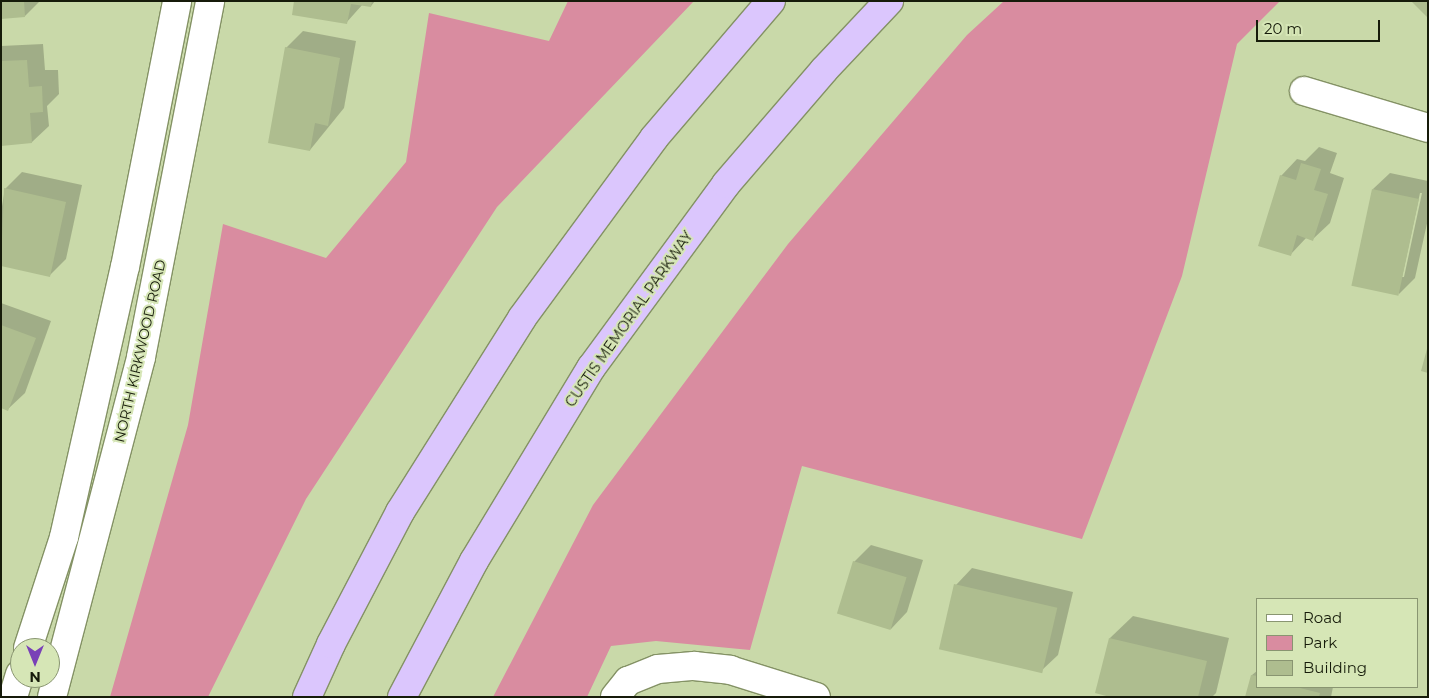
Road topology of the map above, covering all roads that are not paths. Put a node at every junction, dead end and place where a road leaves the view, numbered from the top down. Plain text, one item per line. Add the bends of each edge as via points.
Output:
1 (177, 1) edge
2 (210, 1) edge
3 (771, 1) edge
4 (888, 1) edge
5 (1304, 91) dead end
6 (1428, 128) edge
7 (31, 638) edge
8 (331, 644) junction
9 (52, 697) edge
10 (294, 697) edge
11 (308, 697) edge
12 (402, 697) edge
13 (615, 697) edge
14 (816, 697) edge

1 - 7 main road via 125,267 70,509
2 - 9 main road, NORTH KIRKWOOD ROAD via 141,357
3 - 8 highway via 654,138 522,318 400,512
4 - 12 highway, CUSTIS MEMORIAL PARKWAY via 726,184 591,368 474,561
5 - 6 main road
8 - 10 highway
8 - 11 highway
13 - 14 main road via 628,681 658,669 694,666 730,670

